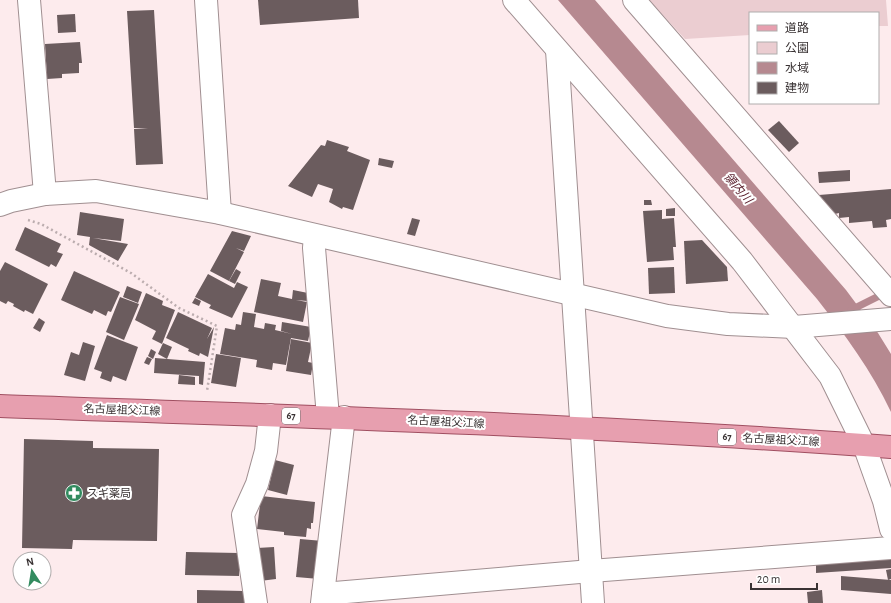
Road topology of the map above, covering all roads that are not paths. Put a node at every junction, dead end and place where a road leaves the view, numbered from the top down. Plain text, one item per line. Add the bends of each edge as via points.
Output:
1 (29, 0) edge
2 (206, 0) edge
3 (514, 0) edge
4 (634, 0) edge
5 (557, 50) junction
6 (45, 194) junction
7 (0, 205) edge
8 (220, 213) junction
9 (315, 236) junction
10 (882, 270) edge
11 (571, 294) junction
12 (891, 295) edge
13 (891, 319) edge
14 (800, 327) junction
15 (0, 406) edge
16 (270, 415) junction
17 (336, 417) junction
18 (582, 428) junction
19 (876, 446) edge
20 (891, 529) edge
21 (891, 548) edge
22 (591, 571) junction
23 (322, 599) edge
24 (256, 603) edge
25 (593, 603) edge

1 - 6 street
2 - 8 street
3 - 5 street
4 - 10 street
5 - 11 street
5 - 14 street
6 - 7 street
6 - 8 street via 96,191
8 - 9 street
9 - 11 street
9 - 17 street via 314,248
10 - 12 street
11 - 14 street via 667,316 728,324
11 - 18 street
13 - 14 street
14 - 19 street
15 - 16 main road, 名古屋祖父江線 / 67
16 - 17 main road, 名古屋祖父江線 / 67
16 - 24 street via 266,451 257,484 243,515
17 - 18 main road, 名古屋祖父江線 / 67
17 - 23 street
18 - 19 main road, 名古屋祖父江線 / 67
18 - 22 street
19 - 20 street
21 - 22 street
22 - 23 street
22 - 25 street

